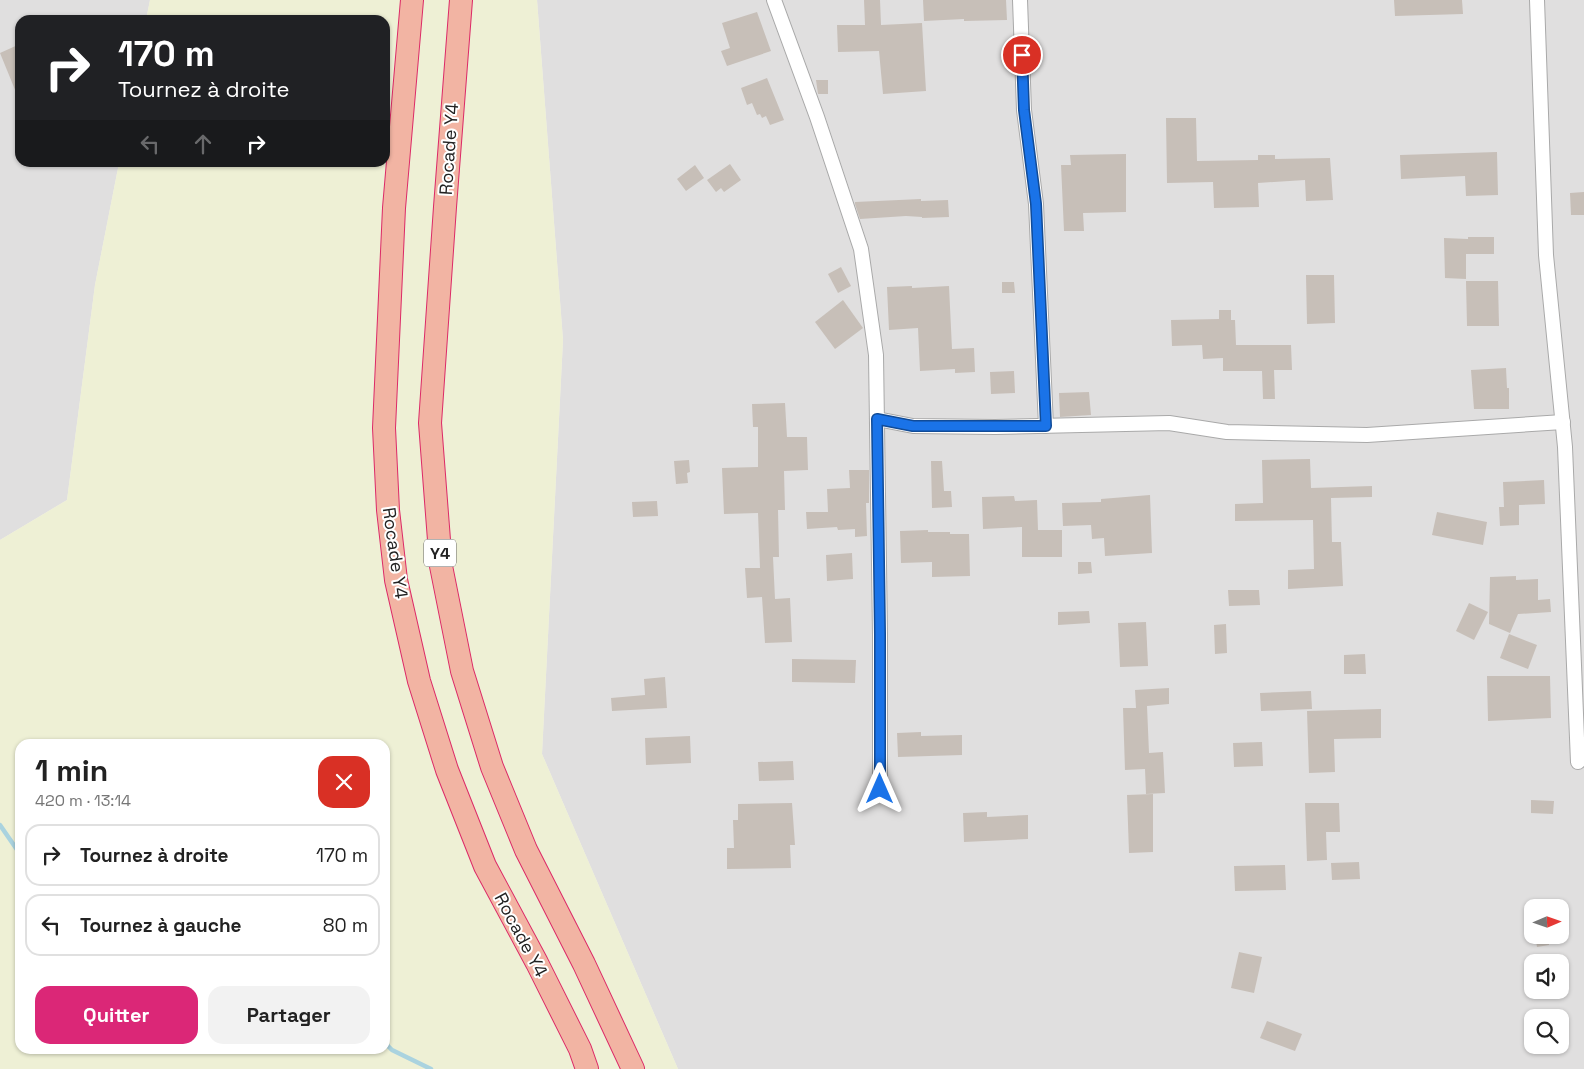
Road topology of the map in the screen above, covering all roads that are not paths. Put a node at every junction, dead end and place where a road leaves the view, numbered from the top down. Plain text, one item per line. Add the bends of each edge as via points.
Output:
1 (412, 0) edge
2 (461, 0) edge
3 (774, 0) edge
4 (1020, 0) edge
5 (1537, 0) edge
6 (877, 419) junction
7 (1562, 422) junction
8 (1046, 426) junction
9 (1578, 762) dead end
10 (880, 789) dead end
11 (583, 1059) edge
12 (633, 1069) edge

1 - 11 highway, Rocade Y4 via 394,208 384,428 396,580 419,681 454,787 485,866
2 - 12 highway, Rocade Y4 / Y4 via 430,423 441,566 462,671 492,767 526,850
3 - 6 street via 861,249 876,355
4 - 8 street via 1024,110 1036,204
5 - 7 street via 1546,255
6 - 8 street via 913,426
6 - 10 street
7 - 8 street via 1367,435 1227,432 1169,423
7 - 9 street

